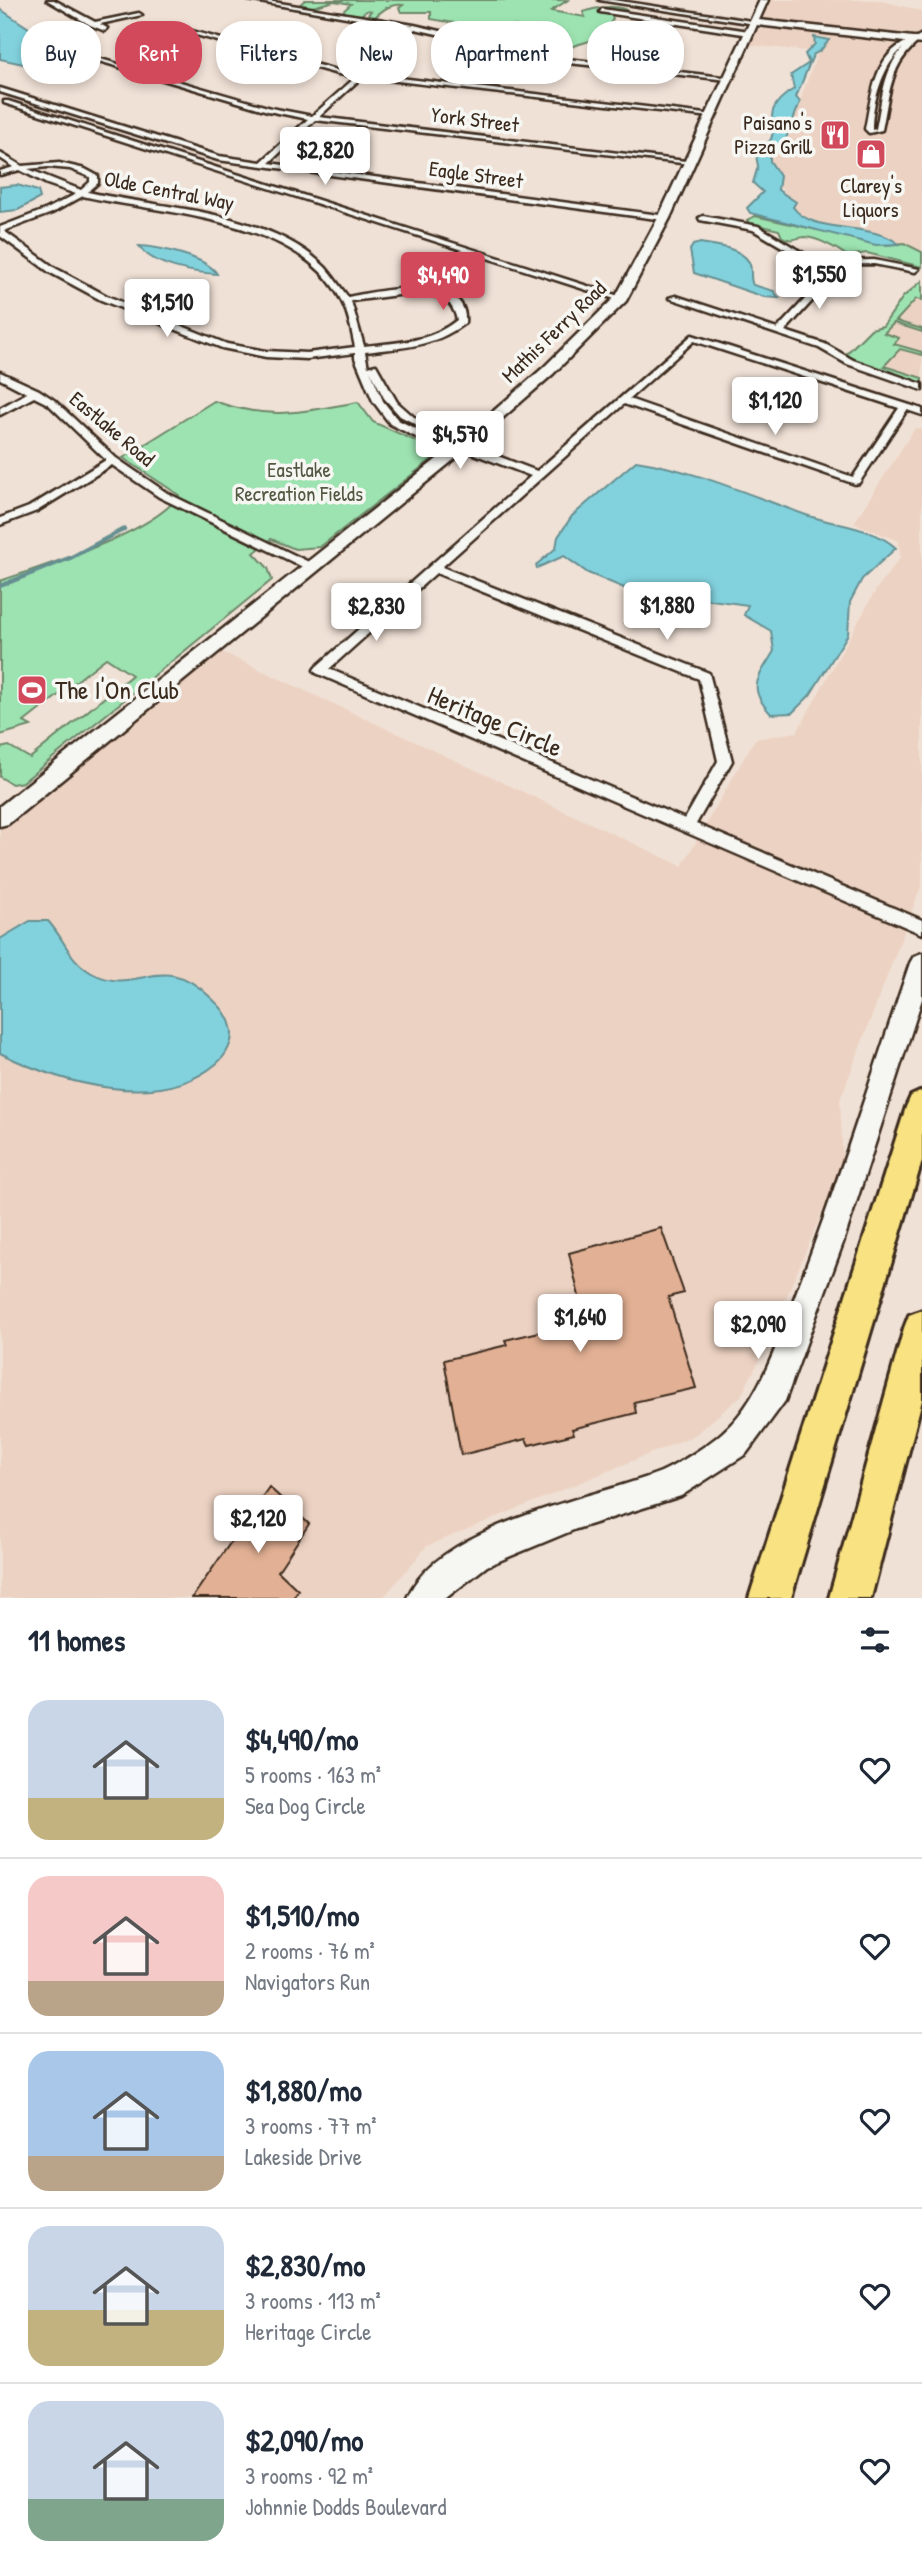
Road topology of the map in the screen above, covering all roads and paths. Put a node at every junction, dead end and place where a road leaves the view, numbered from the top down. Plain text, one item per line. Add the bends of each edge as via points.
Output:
1 (50, 0) edge
2 (251, 0) edge
3 (602, 0) edge
4 (764, 0) edge
5 (602, 11) dead end
6 (139, 15) dead end
7 (86, 21) edge
8 (378, 21) edge
9 (101, 22) edge
10 (752, 27) junction
11 (101, 28) edge
12 (417, 28) edge
13 (105, 30) dead end
14 (202, 36) edge
15 (920, 39) edge
16 (101, 62) edge
17 (336, 70) edge
18 (728, 78) junction
19 (417, 83) edge
20 (350, 84) edge
21 (0, 90) edge
22 (0, 100) edge
23 (711, 116) junction
24 (312, 118) junction
25 (0, 155) edge
26 (690, 162) junction
27 (263, 164) junction
28 (18, 168) junction
29 (0, 173) edge
30 (83, 194) junction
31 (664, 218) junction
32 (703, 218) dead end
33 (0, 231) edge
34 (809, 259) junction
35 (823, 267) junction
36 (915, 269) dead end
37 (621, 298) junction
38 (673, 298) dead end
39 (345, 300) junction
40 (780, 331) junction
41 (360, 349) junction
42 (0, 375) edge
43 (922, 387) edge
44 (36, 393) junction
45 (623, 400) junction
46 (905, 406) junction
47 (0, 412) edge
48 (922, 412) edge
49 (462, 446) junction
50 (112, 460) junction
51 (538, 475) junction
52 (0, 522) edge
53 (313, 568) junction
54 (436, 569) junction
55 (0, 818) edge
56 (687, 828) junction
57 (922, 927) edge
58 (922, 963) edge
59 (922, 1107) edge
60 (922, 1328) edge
61 (424, 1598) edge
62 (770, 1598) edge
63 (850, 1598) edge

1 - 7 street
2 - 8 street
3 - 10 street
4 - 10 main road, Mathis Ferry Road
5 - 10 street
6 - 9 street
10 - 15 main road
10 - 18 main road, Mathis Ferry Road
11 - 13 street
12 - 18 street via 559,60
14 - 17 street
15 - 15 street via 893,51 885,62 868,129 872,132 879,130 892,64
16 - 24 street, York Street
18 - 23 main road, Mathis Ferry Road
19 - 23 street
20 - 24 street
21 - 27 street, Eagle Street via 218,158
22 - 37 street
23 - 26 main road, Mathis Ferry Road
24 - 26 street, York Street
24 - 27 street
25 - 28 street, Olde Central Way
26 - 31 main road, Mathis Ferry Road
27 - 31 street, Eagle Street
28 - 29 street
28 - 30 street, Olde Central Way
28 - 30 street via 63,164 82,170 94,176 94,183
30 - 33 street
30 - 39 street, Olde Central Way via 215,217 270,235 317,264
31 - 37 main road, Mathis Ferry Road
32 - 34 street via 755,228
33 - 41 street via 52,270 104,298 225,346 307,356
34 - 35 street
34 - 35 street via 807,265
35 - 36 street via 841,270 865,262
35 - 40 street via 809,300
37 - 49 main road, Mathis Ferry Road via 548,371
38 - 40 street
39 - 41 street, Olde Central Way
39 - 41 street via 387,291 427,291 446,296 462,312 463,321 436,339
40 - 43 street
41 - 49 street, Olde Central Way via 359,358 378,401 394,422 442,446
42 - 44 street, Eastlake Road
44 - 47 street
44 - 50 street, Eastlake Road
45 - 46 street, Heritage Circle via 692,338
45 - 46 street via 855,481
45 - 51 street, Heritage Circle
46 - 48 street, Heritage Circle
49 - 51 street
49 - 53 main road, Mathis Ferry Road
50 - 52 street via 33,509
50 - 53 street, Eastlake Road via 163,495
51 - 54 street, Heritage Circle
53 - 55 main road, Mathis Ferry Road
54 - 56 street via 705,676 725,761
54 - 56 street, Heritage Circle via 320,670
56 - 57 street, Heritage Circle
58 - 61 main road via 829,1243 774,1390 735,1443 670,1485 576,1513 475,1554 439,1580
59 - 62 highway
60 - 63 highway

